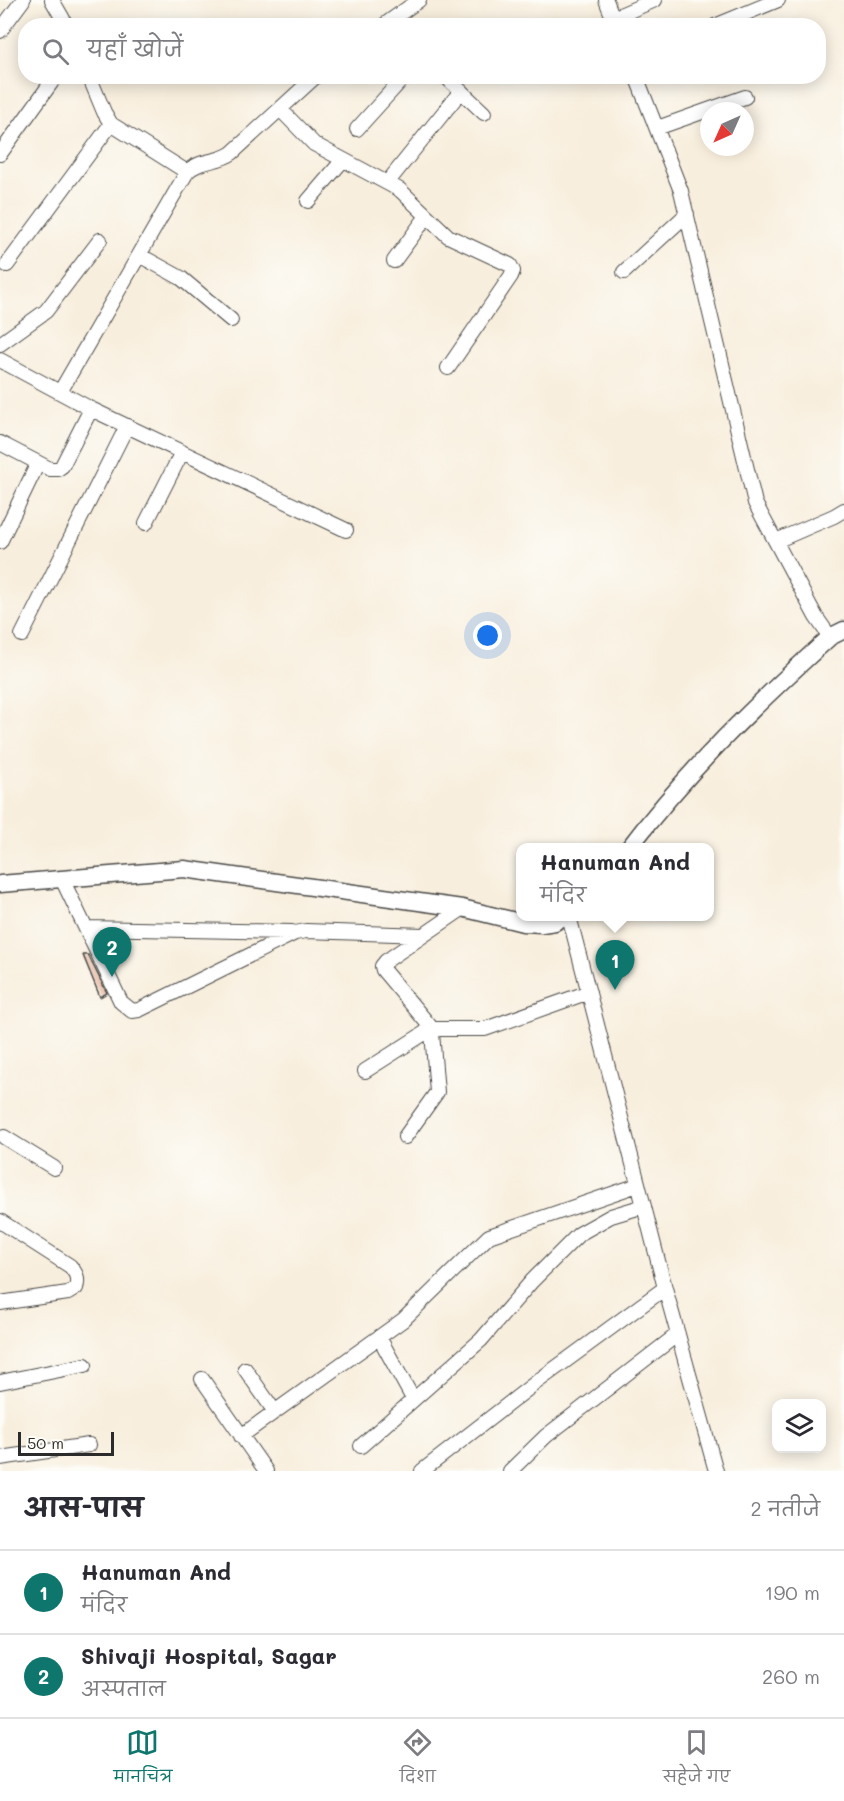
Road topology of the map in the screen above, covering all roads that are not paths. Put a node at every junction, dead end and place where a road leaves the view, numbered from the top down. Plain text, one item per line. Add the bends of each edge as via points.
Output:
1 (23, 0) edge
2 (52, 0) edge
3 (419, 0) edge
4 (606, 0) edge
5 (655, 0) edge
6 (778, 0) edge
7 (63, 18) edge
8 (395, 18) edge
9 (613, 18) edge
10 (621, 18) edge
11 (734, 18) edge
12 (0, 31) edge
13 (50, 84) edge
14 (92, 84) edge
15 (307, 84) edge
16 (398, 84) edge
17 (454, 84) edge
18 (639, 84) edge
19 (461, 91) junction
20 (745, 97) dead end
21 (280, 109) junction
22 (484, 112) dead end
23 (111, 124) junction
24 (657, 128) junction
25 (357, 129) dead end
26 (0, 154) edge
27 (343, 160) junction
28 (188, 172) junction
29 (387, 183) junction
30 (308, 201) dead end
31 (687, 214) junction
32 (427, 216) junction
33 (100, 240) dead end
34 (139, 255) junction
35 (394, 261) dead end
36 (7, 265) dead end
37 (624, 272) dead end
38 (231, 320) dead end
39 (0, 344) edge
40 (0, 360) edge
41 (448, 368) dead end
42 (60, 392) junction
43 (91, 409) junction
44 (127, 426) junction
45 (0, 443) edge
46 (182, 452) junction
47 (38, 463) junction
48 (844, 510) edge
49 (146, 523) dead end
50 (346, 530) dead end
51 (776, 541) junction
52 (0, 542) edge
53 (837, 633) edge
54 (22, 635) dead end
55 (634, 843) edge
56 (62, 879) junction
57 (0, 884) edge
58 (462, 909) junction
59 (555, 921) edge
60 (568, 921) edge
61 (86, 928) junction
62 (303, 932) junction
63 (424, 935) junction
64 (589, 992) junction
65 (431, 1029) junction
66 (365, 1071) dead end
67 (5, 1135) edge
68 (405, 1137) dead end
69 (54, 1168) dead end
70 (638, 1185) junction
71 (644, 1206) junction
72 (0, 1221) edge
73 (665, 1288) junction
74 (0, 1303) edge
75 (678, 1334) junction
76 (379, 1337) junction
77 (85, 1365) dead end
78 (245, 1369) dead end
79 (202, 1379) dead end
80 (0, 1382) edge
81 (413, 1400) junction
82 (275, 1412) junction
83 (242, 1436) junction
84 (89, 1445) dead end
85 (361, 1446) dead end
86 (0, 1458) edge
87 (261, 1469) edge
88 (422, 1471) edge
89 (510, 1471) edge
90 (716, 1471) edge

1 - 12 street
2 - 7 street
3 - 8 street
4 - 9 street
5 - 10 street
6 - 11 street
13 - 26 street
14 - 23 street
15 - 21 street
16 - 25 street
17 - 19 street
18 - 24 street
19 - 22 street
19 - 29 street
20 - 24 street
21 - 27 street via 309,140
21 - 28 street via 227,156 202,162
23 - 28 street
23 - 36 street
24 - 31 street
27 - 29 street
27 - 30 street
28 - 34 street
29 - 32 street via 407,195
31 - 37 street
31 - 51 street via 752,495
32 - 35 street
32 - 41 street via 448,236 506,262 513,271
33 - 39 street via 46,311
34 - 38 street via 181,278
34 - 42 street
40 - 42 street
42 - 43 street
43 - 44 street
43 - 47 street via 62,466 54,470
44 - 46 street
44 - 54 street
45 - 47 street
46 - 49 street
46 - 50 street
47 - 52 street
48 - 51 street
51 - 53 street via 816,617
53 - 55 main road via 750,710 662,804
56 - 57 main road
56 - 58 main road via 183,869
56 - 61 street
58 - 59 main road via 523,923
58 - 63 street
60 - 64 street
61 - 62 street
61 - 62 street via 121,1002 132,1011
62 - 63 street
63 - 65 street via 382,966
64 - 65 street via 485,1029
64 - 70 street
65 - 66 street
65 - 68 street via 437,1092
67 - 69 street
70 - 71 street
70 - 76 street via 489,1236 411,1313
71 - 73 street
71 - 81 street via 611,1216 579,1234 481,1340
72 - 74 street via 70,1266 78,1280 76,1288 68,1293
73 - 75 street
73 - 88 street
75 - 89 street via 546,1436
75 - 90 street
76 - 81 street
76 - 82 street
77 - 80 street
78 - 82 street
79 - 83 street
81 - 85 street
82 - 83 street
83 - 87 street
84 - 86 street

